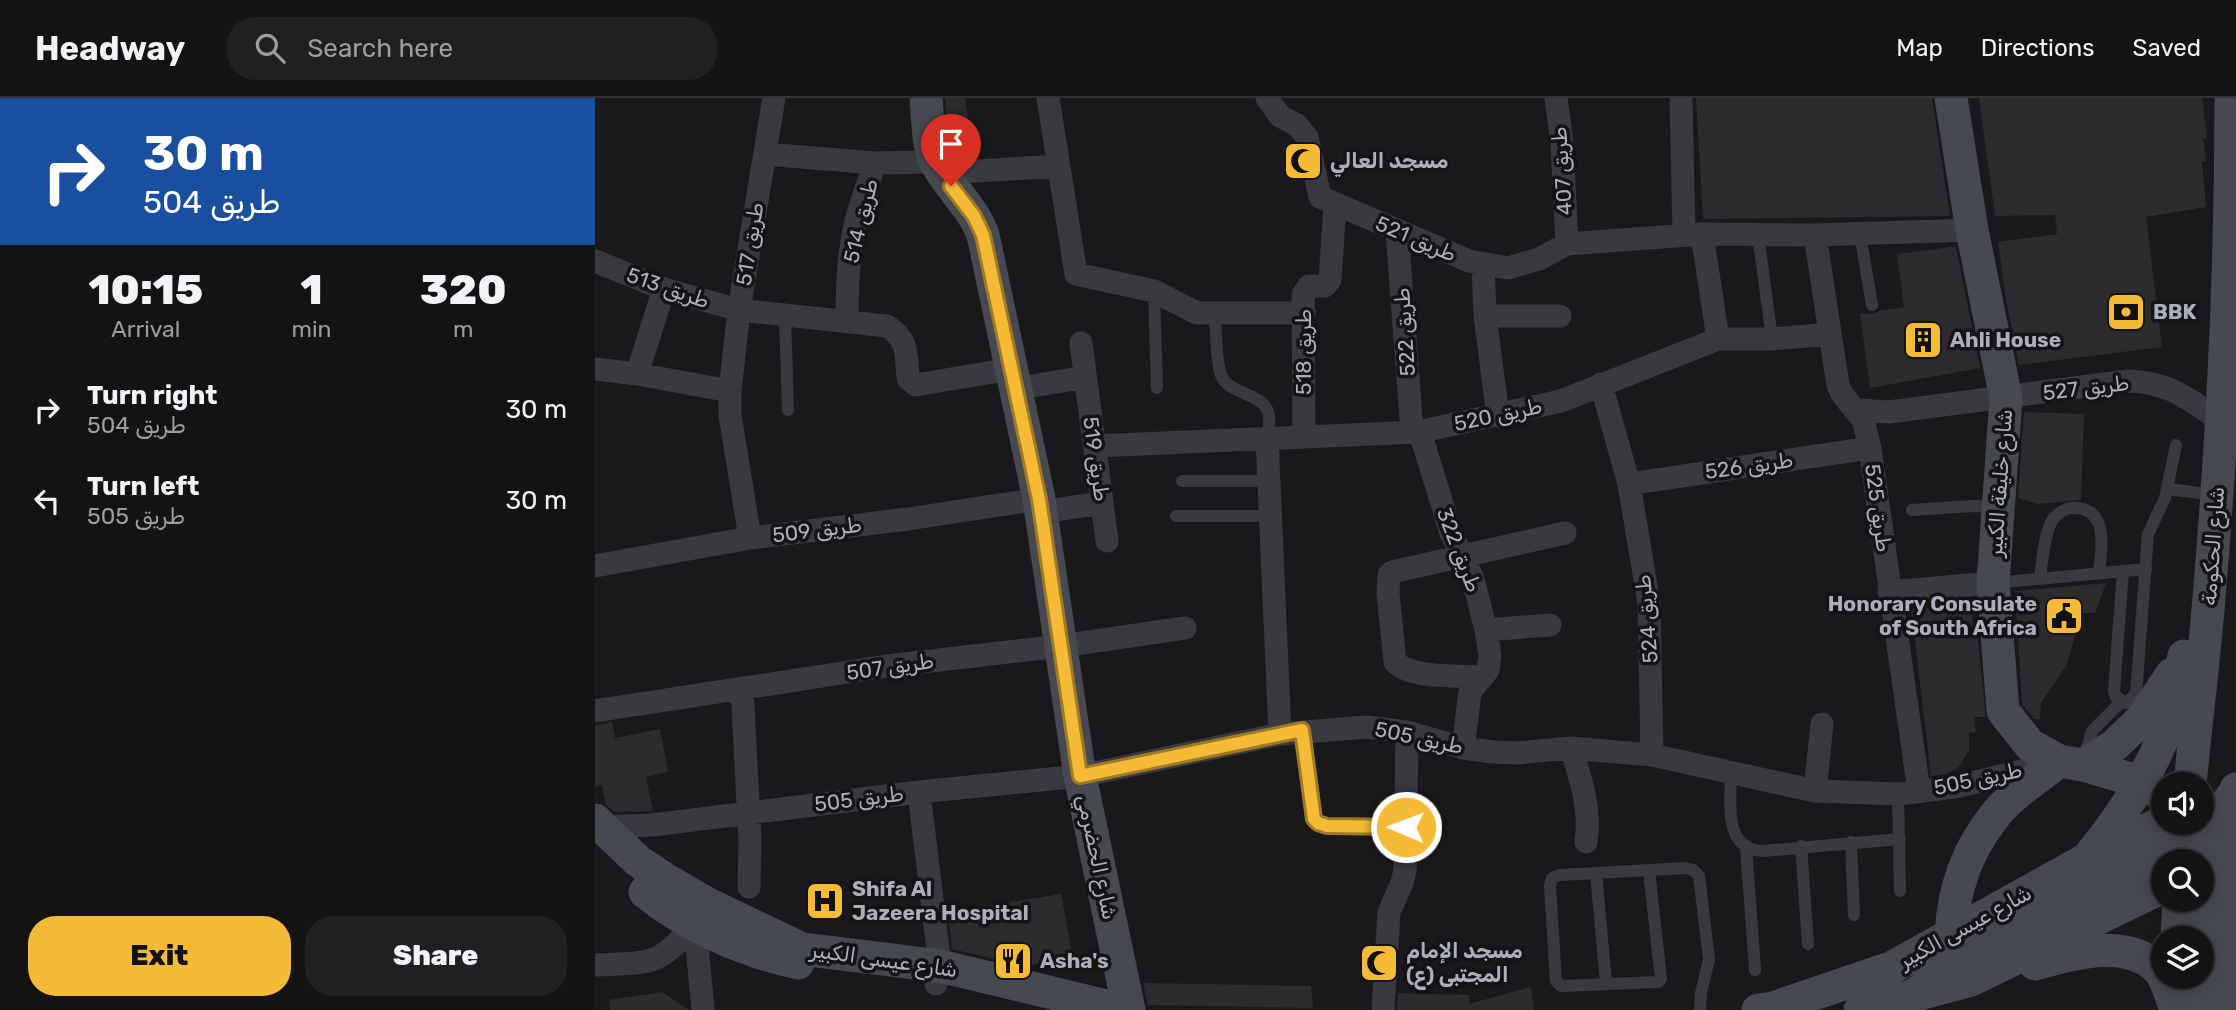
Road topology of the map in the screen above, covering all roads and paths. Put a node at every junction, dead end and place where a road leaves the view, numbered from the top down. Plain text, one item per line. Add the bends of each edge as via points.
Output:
1 (774, 98) edge
2 (926, 98) edge
3 (1048, 98) edge
4 (1267, 98) edge
5 (1556, 98) edge
6 (1681, 98) edge
7 (1951, 98) edge
8 (2231, 98) edge
9 (765, 154) junction
10 (875, 163) junction
11 (1059, 166) junction
12 (940, 168) junction
13 (1335, 205) junction
14 (1972, 230) junction
15 (1397, 231) junction
16 (1693, 234) junction
17 (1758, 234) junction
18 (1860, 234) junction
19 (1815, 235) junction
20 (1567, 244) junction
21 (595, 261) edge
22 (1483, 265) junction
23 (664, 289) junction
24 (1154, 291) junction
25 (1872, 305) dead end
26 (739, 310) junction
27 (1304, 313) junction
28 (1215, 314) junction
29 (785, 316) junction
30 (1485, 316) junction
31 (1560, 316) dead end
32 (847, 321) junction
33 (1829, 334) junction
34 (1718, 339) junction
35 (1772, 339) junction
36 (1081, 343) dead end
37 (595, 369) edge
38 (638, 374) junction
39 (1085, 377) junction
40 (1012, 379) junction
41 (1601, 384) junction
42 (1157, 388) dead end
43 (730, 391) junction
44 (2006, 398) junction
45 (788, 410) dead end
46 (1857, 410) junction
47 (1497, 416) junction
48 (2221, 421) junction
49 (1415, 432) junction
50 (1304, 435) junction
51 (1266, 438) junction
52 (2176, 445) dead end
53 (1095, 446) junction
54 (1870, 448) junction
55 (1182, 481) dead end
56 (1268, 481) junction
57 (1629, 484) junction
58 (2167, 489) junction
59 (2217, 495) junction
60 (1102, 503) junction
61 (1040, 505) junction
62 (1999, 507) junction
63 (1912, 510) dead end
64 (1176, 516) dead end
65 (1270, 516) junction
66 (1565, 533) dead end
67 (750, 538) junction
68 (1107, 541) dead end
69 (1461, 555) junction
70 (595, 566) edge
71 (2147, 569) junction
72 (2123, 571) junction
73 (2099, 573) junction
74 (2040, 579) junction
75 (1993, 583) junction
76 (1889, 592) junction
77 (2209, 600) junction
78 (1550, 625) dead end
79 (1185, 628) dead end
80 (1486, 630) junction
81 (1061, 646) junction
82 (2184, 656) junction
83 (1482, 677) junction
84 (742, 688) junction
85 (2121, 702) junction
86 (595, 711) edge
87 (1822, 724) dead end
88 (1291, 732) junction
89 (1407, 732) junction
90 (1463, 748) junction
91 (1571, 748) junction
92 (1652, 755) junction
93 (2071, 763) junction
94 (1731, 772) junction
95 (2155, 772) edge
96 (2191, 772) edge
97 (1080, 776) junction
98 (2151, 789) edge
99 (2151, 790) edge
100 (1815, 791) junction
101 (919, 792) junction
102 (1908, 792) junction
103 (2236, 802) edge
104 (747, 813) junction
105 (652, 825) junction
106 (1406, 827) junction
107 (596, 831) edge
108 (1900, 839) junction
109 (1586, 842) dead end
110 (1850, 842) junction
111 (2198, 844) edge
112 (1801, 846) junction
113 (1746, 847) junction
114 (2087, 859) junction
115 (638, 861) junction
116 (1649, 871) junction
117 (1596, 873) junction
118 (749, 887) dead end
119 (1900, 891) dead end
120 (2151, 893) edge
121 (703, 914) junction
122 (1854, 915) dead end
123 (1951, 935) junction
124 (1808, 944) dead end
125 (1118, 961) junction
126 (595, 965) edge
127 (1755, 970) dead end
128 (938, 975) junction
129 (1971, 980) junction
130 (1606, 984) junction
131 (1917, 993) junction
132 (1072, 997) junction
133 (2181, 1000) edge
134 (703, 1010) edge
135 (1028, 1010) edge
136 (1123, 1010) edge
137 (1129, 1010) edge
138 (1383, 1010) edge
139 (1700, 1010) edge
140 (1758, 1010) edge
141 (1860, 1010) edge
142 (2229, 1010) edge

1 - 9 street, طريق 517
2 - 12 main road, شارع الحضرمي
3 - 11 street
4 - 13 street, طريق 521 via 1280,116 1307,137 1317,194
5 - 20 street, طريق 407
6 - 16 street
7 - 14 main road, شارع خليفة الكبير
8 - 48 main road, شارع الحكومة
9 - 10 street, طريق 514
9 - 26 street, طريق 517
10 - 12 street, طريق 514
10 - 32 street, طريق 514 via 852,241
11 - 12 street
11 - 24 street via 1076,274
12 - 40 main road, شارع الحضرمي via 983,235
13 - 15 street, طريق 521
13 - 27 street, طريق 518 via 1330,281 1305,290
14 - 18 street
14 - 44 main road, شارع خليفة الكبير
15 - 22 street, طريق 521
15 - 49 street, طريق 522
16 - 17 street
16 - 20 street
16 - 34 street
17 - 19 street
17 - 35 lane
18 - 19 street
18 - 25 lane
19 - 33 street, طريق 525
20 - 22 street via 1508,268
21 - 23 street, طريق 513
22 - 30 street, طريق 521
23 - 26 street, طريق 513
23 - 38 street
24 - 28 street via 1198,313
24 - 42 lane
26 - 29 street, طريق 513
26 - 43 street, طريق 517
27 - 28 street
27 - 50 street, طريق 518
28 - 51 lane via 1221,375 1229,386 1266,407 1270,417
29 - 32 street, طريق 513
29 - 45 lane
30 - 31 street
30 - 47 street, طريق 521
32 - 40 street, طريق 513 via 887,326 897,332 904,342 908,378 916,385
33 - 35 street
33 - 46 street, طريق 525 via 1838,385
34 - 35 street
34 - 41 street, طريق 520
36 - 39 street, طريق 519
37 - 38 street
38 - 43 street
39 - 40 street
39 - 53 street, طريق 519
40 - 61 main road, شارع الحضرمي
41 - 47 street, طريق 520 via 1561,401
41 - 57 street, طريق 524
43 - 67 street, طريق 517
44 - 46 street, طريق 527 via 1881,412
44 - 48 street, طريق 527 via 2149,382 2169,387
44 - 62 main road, شارع خليفة الكبير
46 - 54 street, طريق 525
47 - 49 street, طريق 520
48 - 59 main road, شارع الحكومة
49 - 50 street, طريق 520
49 - 69 street, طريق 322 via 1424,445
50 - 51 street, طريق 520
51 - 53 street, طريق 520
51 - 56 street
52 - 58 lane
53 - 60 street, طريق 519
54 - 57 street, طريق 526
54 - 76 street, طريق 525
55 - 56 lane
56 - 65 street
57 - 92 street, طريق 524 via 1649,603
58 - 59 lane
58 - 71 lane via 2148,534
59 - 77 main road, شارع الحكومة
60 - 61 street, طريق 509
60 - 68 street, طريق 519
61 - 67 street, طريق 509
61 - 81 main road, شارع الحضرمي
62 - 63 lane
62 - 75 main road, شارع خليفة الكبير
64 - 65 lane
65 - 88 street
66 - 69 street
67 - 70 street, طريق 509
69 - 80 street, طريق 322 via 1473,579
69 - 83 street via 1389,575 1395,662 1414,672
71 - 72 lane
71 - 85 lane via 2136,694
72 - 73 lane
72 - 85 lane via 2114,684
73 - 74 lane
73 - 74 lane via 2099,522 2085,510 2068,509 2049,527
74 - 75 lane
75 - 76 street
75 - 93 main road, شارع خليفة الكبير via 2003,711 2030,745
76 - 102 street, طريق 525
77 - 82 main road
77 - 96 main road, شارع الحكومة
78 - 80 street
79 - 81 street, طريق 507
80 - 83 street, طريق 322 via 1490,663
81 - 84 street, طريق 507
81 - 97 main road, شارع الحضرمي
82 - 93 main road via 2142,719 2115,745
82 - 95 main road
83 - 90 street, طريق 322 via 1471,692
84 - 86 street, طريق 507
84 - 104 street
85 - 93 lane via 2092,731
87 - 100 street
88 - 89 street, طريق 505 via 1367,727
88 - 97 street, طريق 505
88 - 106 lane via 1318,823
89 - 90 street, طريق 505
89 - 106 street
90 - 91 street, طريق 505 via 1516,753
91 - 92 street, طريق 505
91 - 109 street via 1584,792
92 - 94 street, طريق 505
93 - 98 main road, شارع خليفة الكبير
93 - 102 street, طريق 505
93 - 123 main road via 2014,812
94 - 100 street, طريق 505
94 - 113 lane via 1731,823
97 - 101 street, طريق 505
97 - 125 main road, شارع الحضرمي
99 - 114 main road via 2123,813
100 - 102 street, طريق 505
101 - 104 street, طريق 505
101 - 128 street
102 - 108 lane
103 - 111 main road via 2215,819
104 - 105 street, طريق 505
104 - 118 street
105 - 107 street, طريق 505
105 - 115 street via 641,842
106 - 138 street via 1405,870 1389,912
107 - 115 main road, شارع عيسى الكبير
107 - 121 main road, شارع عيسى الكبير via 650,896
108 - 110 lane
108 - 119 lane
110 - 112 lane
110 - 122 lane
111 - 114 main road, شارع عيسى الكبير
111 - 131 main road via 1966,955
111 - 133 main road
111 - 142 main road
112 - 113 lane
112 - 124 lane
113 - 127 lane
114 - 123 main road, شارع عيسى الكبير
115 - 121 main road, شارع عيسى الكبير
116 - 117 lane
116 - 130 lane via 1661,979
116 - 139 lane via 1685,868 1699,876 1709,960
117 - 130 lane
117 - 130 lane via 1552,878 1556,981 1561,986
120 - 129 main road, شارع عيسى الكبير
121 - 126 street via 675,947 656,959
121 - 128 main road, شارع عيسى الكبير via 801,949
121 - 134 street
123 - 140 main road, شارع عيسى الكبير via 1893,967
125 - 132 main road via 1093,989
125 - 137 main road, شارع الحضرمي
128 - 132 main road, شارع عيسى الكبير
128 - 135 main road, شارع عيسى الكبير
129 - 131 main road, شارع عيسى الكبير
129 - 133 main road via 2090,950 2132,953 2159,970
131 - 141 main road, شارع عيسى الكبير
132 - 136 main road, شارع عيسى الكبير

